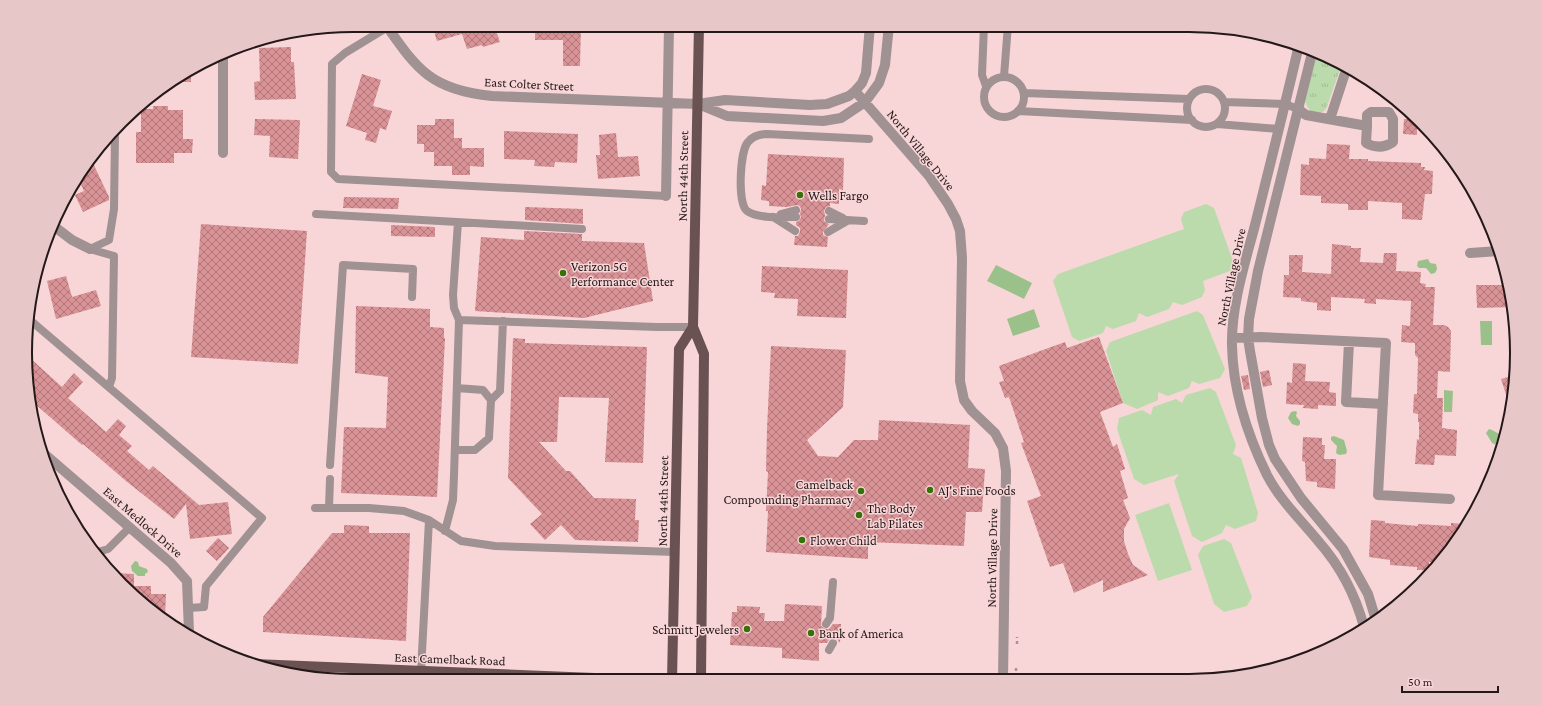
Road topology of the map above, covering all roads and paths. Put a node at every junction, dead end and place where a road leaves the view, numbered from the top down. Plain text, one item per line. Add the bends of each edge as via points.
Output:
1 (378, 32) edge
2 (392, 32) edge
3 (669, 32) edge
4 (699, 32) edge
5 (869, 32) edge
6 (888, 32) edge
7 (984, 32) edge
8 (1007, 32) edge
9 (1298, 51) edge
10 (1311, 56) edge
11 (223, 59) edge
12 (1345, 72) edge
13 (1004, 76) junction
14 (986, 86) junction
15 (856, 91) junction
16 (1024, 93) junction
17 (1189, 99) junction
18 (865, 102) junction
19 (1224, 102) junction
20 (667, 103) junction
21 (698, 104) junction
22 (1285, 104) junction
23 (1298, 109) junction
24 (1018, 111) junction
25 (1330, 119) junction
26 (1192, 120) junction
27 (1217, 124) junction
28 (1367, 126) dead end
29 (1279, 129) junction
30 (115, 138) edge
31 (869, 139) dead end
32 (223, 153) dead end
33 (666, 196) joint
34 (316, 214) dead end
35 (772, 216) junction
36 (847, 220) junction
37 (864, 221) dead end
38 (458, 222) junction
39 (57, 228) edge
40 (582, 229) dead end
41 (90, 249) junction
42 (1494, 252) edge
43 (1470, 253) dead end
44 (412, 297) dead end
45 (459, 320) junction
46 (503, 321) junction
47 (34, 323) edge
48 (693, 327) junction
49 (1232, 338) junction
50 (1248, 338) junction
51 (1349, 342) junction
52 (109, 387) junction
53 (457, 388) junction
54 (491, 400) junction
55 (1383, 404) junction
56 (1266, 430) junction
57 (1251, 435) junction
58 (455, 450) junction
59 (50, 459) edge
60 (330, 465) dead end
61 (330, 479) dead end
62 (1450, 499) dead end
63 (315, 508) dead end
64 (329, 508) junction
65 (429, 520) junction
66 (130, 527) junction
67 (445, 531) junction
68 (101, 551) edge
69 (675, 552) junction
70 (833, 582) dead end
71 (188, 608) junction
72 (1374, 615) edge
73 (830, 622) dead end
74 (1363, 623) edge
75 (189, 629) edge
76 (1017, 637) dead end
77 (1017, 644) dead end
78 (278, 665) edge
79 (1016, 668) dead end
80 (421, 671) junction
81 (429, 674) edge
82 (672, 674) edge
83 (701, 674) edge
84 (1002, 674) edge
85 (1016, 674) edge

1 - 33 lane via 332,64 331,172 338,179
2 - 20 street, East Colter Street via 407,54 429,76 474,94
3 - 20 street, North 44th Street
4 - 21 main road, North 44th Street
5 - 15 street via 866,73
6 - 18 street via 883,74
7 - 14 lane via 982,75
8 - 13 lane
9 - 22 street, North Village Drive
10 - 23 street, North Village Drive
11 - 32 street
12 - 25 street
13 - 14 lane via 997,77
13 - 16 lane via 1017,81
14 - 24 lane via 983,98 988,110 993,114 1005,117
15 - 18 street, North Village Drive
15 - 21 street, East Colter Street via 827,104 725,100
16 - 17 lane
16 - 24 lane via 1022,106
17 - 19 lane via 1205,89 1217,93
17 - 26 lane via 1187,112
18 - 21 street, East Colter Street via 841,118 823,122 727,116
18 - 84 street, North Village Drive via 929,176 948,204 960,231 961,388 964,400 972,411 995,433 1003,448 1006,471
19 - 22 lane
19 - 27 lane via 1224,115
20 - 21 street, East Colter Street
20 - 33 street, North 44th Street
21 - 48 main road, North 44th Street
22 - 23 lane
22 - 29 street, North Village Drive
23 - 25 street via 1306,115
23 - 50 street, North Village Drive via 1252,297
24 - 26 lane
25 - 28 street
26 - 27 lane via 1205,128
27 - 29 lane
29 - 49 street, North Village Drive via 1240,287
30 - 41 lane via 114,209 109,240
31 - 35 lane via 758,134 748,142 744,150 742,200 746,210 754,215
34 - 38 lane
35 - 35 lane via 796,220
36 - 36 lane via 829,222
36 - 37 lane
38 - 40 lane
38 - 45 lane via 453,295 454,308
39 - 41 street via 72,240
41 - 52 lane via 114,256 112,378
42 - 43 street
44 - 60 lane via 412,269 343,265
45 - 46 lane
45 - 53 lane
46 - 48 lane
46 - 54 lane via 500,391
47 - 52 lane
48 - 69 main road, North 44th Street via 679,349
48 - 83 main road, North 44th Street via 704,354
49 - 50 street
49 - 57 street, North Village Drive via 1239,402
50 - 51 street
50 - 56 street, North Village Drive
51 - 55 street via 1346,402
51 - 55 street via 1386,343
52 - 71 lane via 262,518 206,586 204,608
53 - 54 lane via 483,390
53 - 58 lane
54 - 58 lane via 489,438 475,450
55 - 62 street via 1378,495
56 - 57 street
56 - 72 street, North Village Drive via 1275,459 1286,477 1343,549 1368,594
57 - 74 street, North Village Drive via 1274,486 1320,542 1350,588
58 - 67 lane via 453,500
59 - 66 street, East Medlock Drive
61 - 64 lane
63 - 64 lane
64 - 65 lane via 404,511
65 - 67 lane
65 - 80 lane
66 - 68 lane via 108,549
66 - 71 street, East Medlock Drive via 171,563 187,581
67 - 69 lane via 461,541 495,546
69 - 82 main road, North 44th Street
70 - 73 lane
71 - 75 street, East Medlock Drive
76 - 77 path
78 - 80 main road, East Camelback Road
79 - 85 path
80 - 81 main road, East Camelback Road

